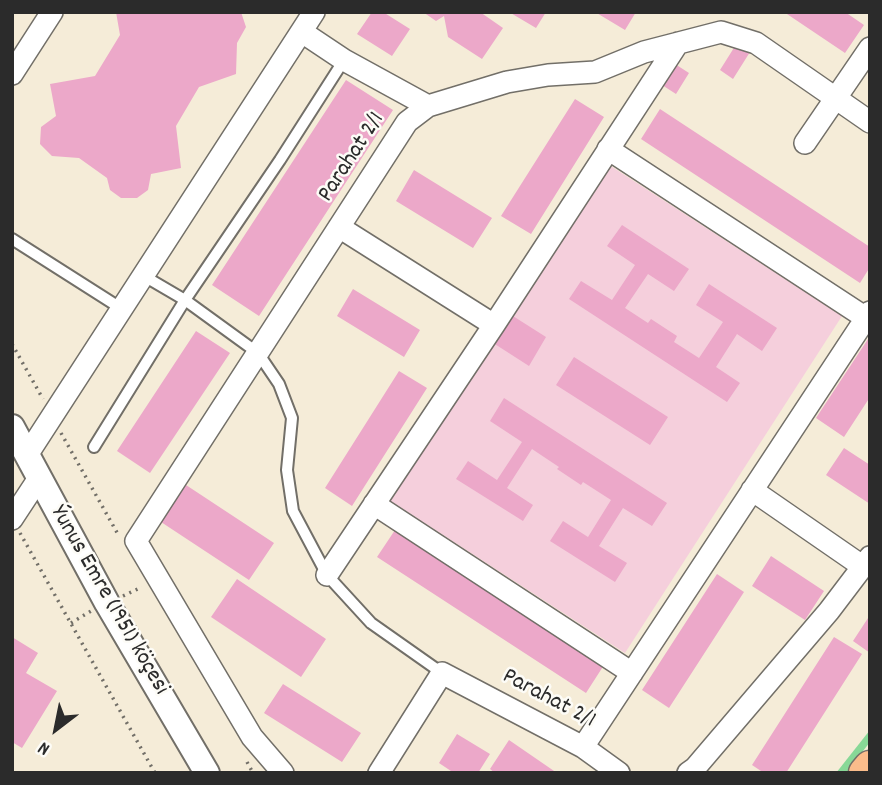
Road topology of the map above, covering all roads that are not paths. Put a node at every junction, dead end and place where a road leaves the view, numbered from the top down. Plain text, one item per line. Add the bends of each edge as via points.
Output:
1 (52, 12) edge
2 (314, 12) edge
3 (302, 32) junction
4 (678, 43) junction
5 (870, 48) edge
6 (344, 60) junction
7 (12, 74) edge
8 (836, 98) junction
9 (428, 106) junction
10 (870, 122) edge
11 (805, 143) dead end
12 (608, 149) junction
13 (340, 227) junction
14 (12, 239) edge
15 (144, 276) junction
16 (185, 300) junction
17 (122, 309) junction
18 (868, 315) edge
19 (494, 325) junction
20 (258, 353) junction
21 (12, 426) edge
22 (94, 447) dead end
23 (27, 454) junction
24 (38, 478) junction
25 (752, 490) junction
26 (374, 504) junction
27 (12, 519) edge
28 (866, 562) edge
29 (327, 575) junction
30 (442, 673) junction
31 (632, 673) junction
32 (583, 747) junction
33 (870, 767) edge
34 (381, 772) edge
35 (207, 773) edge
36 (283, 773) edge
37 (619, 773) edge
38 (688, 773) edge
39 (865, 773) edge

1 - 7 street
2 - 3 street
3 - 6 street
3 - 15 street
4 - 8 street, Parahat 2/1 via 721,32 756,43
4 - 9 street, Parahat 2/1 via 595,72 507,82
4 - 12 street
5 - 8 street
6 - 9 street
6 - 16 lane
8 - 10 street, Parahat 2/1
8 - 11 street
9 - 13 street, Parahat 2/1 via 407,122
12 - 18 street
12 - 19 street
13 - 19 street
13 - 20 street, Parahat 2/1
14 - 17 lane
15 - 16 lane
15 - 17 street
16 - 20 lane
16 - 22 lane
17 - 23 street
18 - 25 street
19 - 26 street
20 - 29 lane via 279,384 292,418 287,470 293,511
20 - 36 street, Parahat 2/1 via 136,541 252,737
21 - 23 street, Ýunus Emre (1951) köçesi
23 - 24 street, Ýunus Emre (1951) köçesi
24 - 27 street
24 - 35 street, Ýunus Emre (1951) köçesi
25 - 28 street
25 - 31 street
26 - 29 street
26 - 31 street
28 - 38 street
29 - 30 lane via 371,623
30 - 32 street, Parahat 2/1
30 - 34 street
31 - 32 street
32 - 37 street, Parahat 2/1
33 - 39 main road

